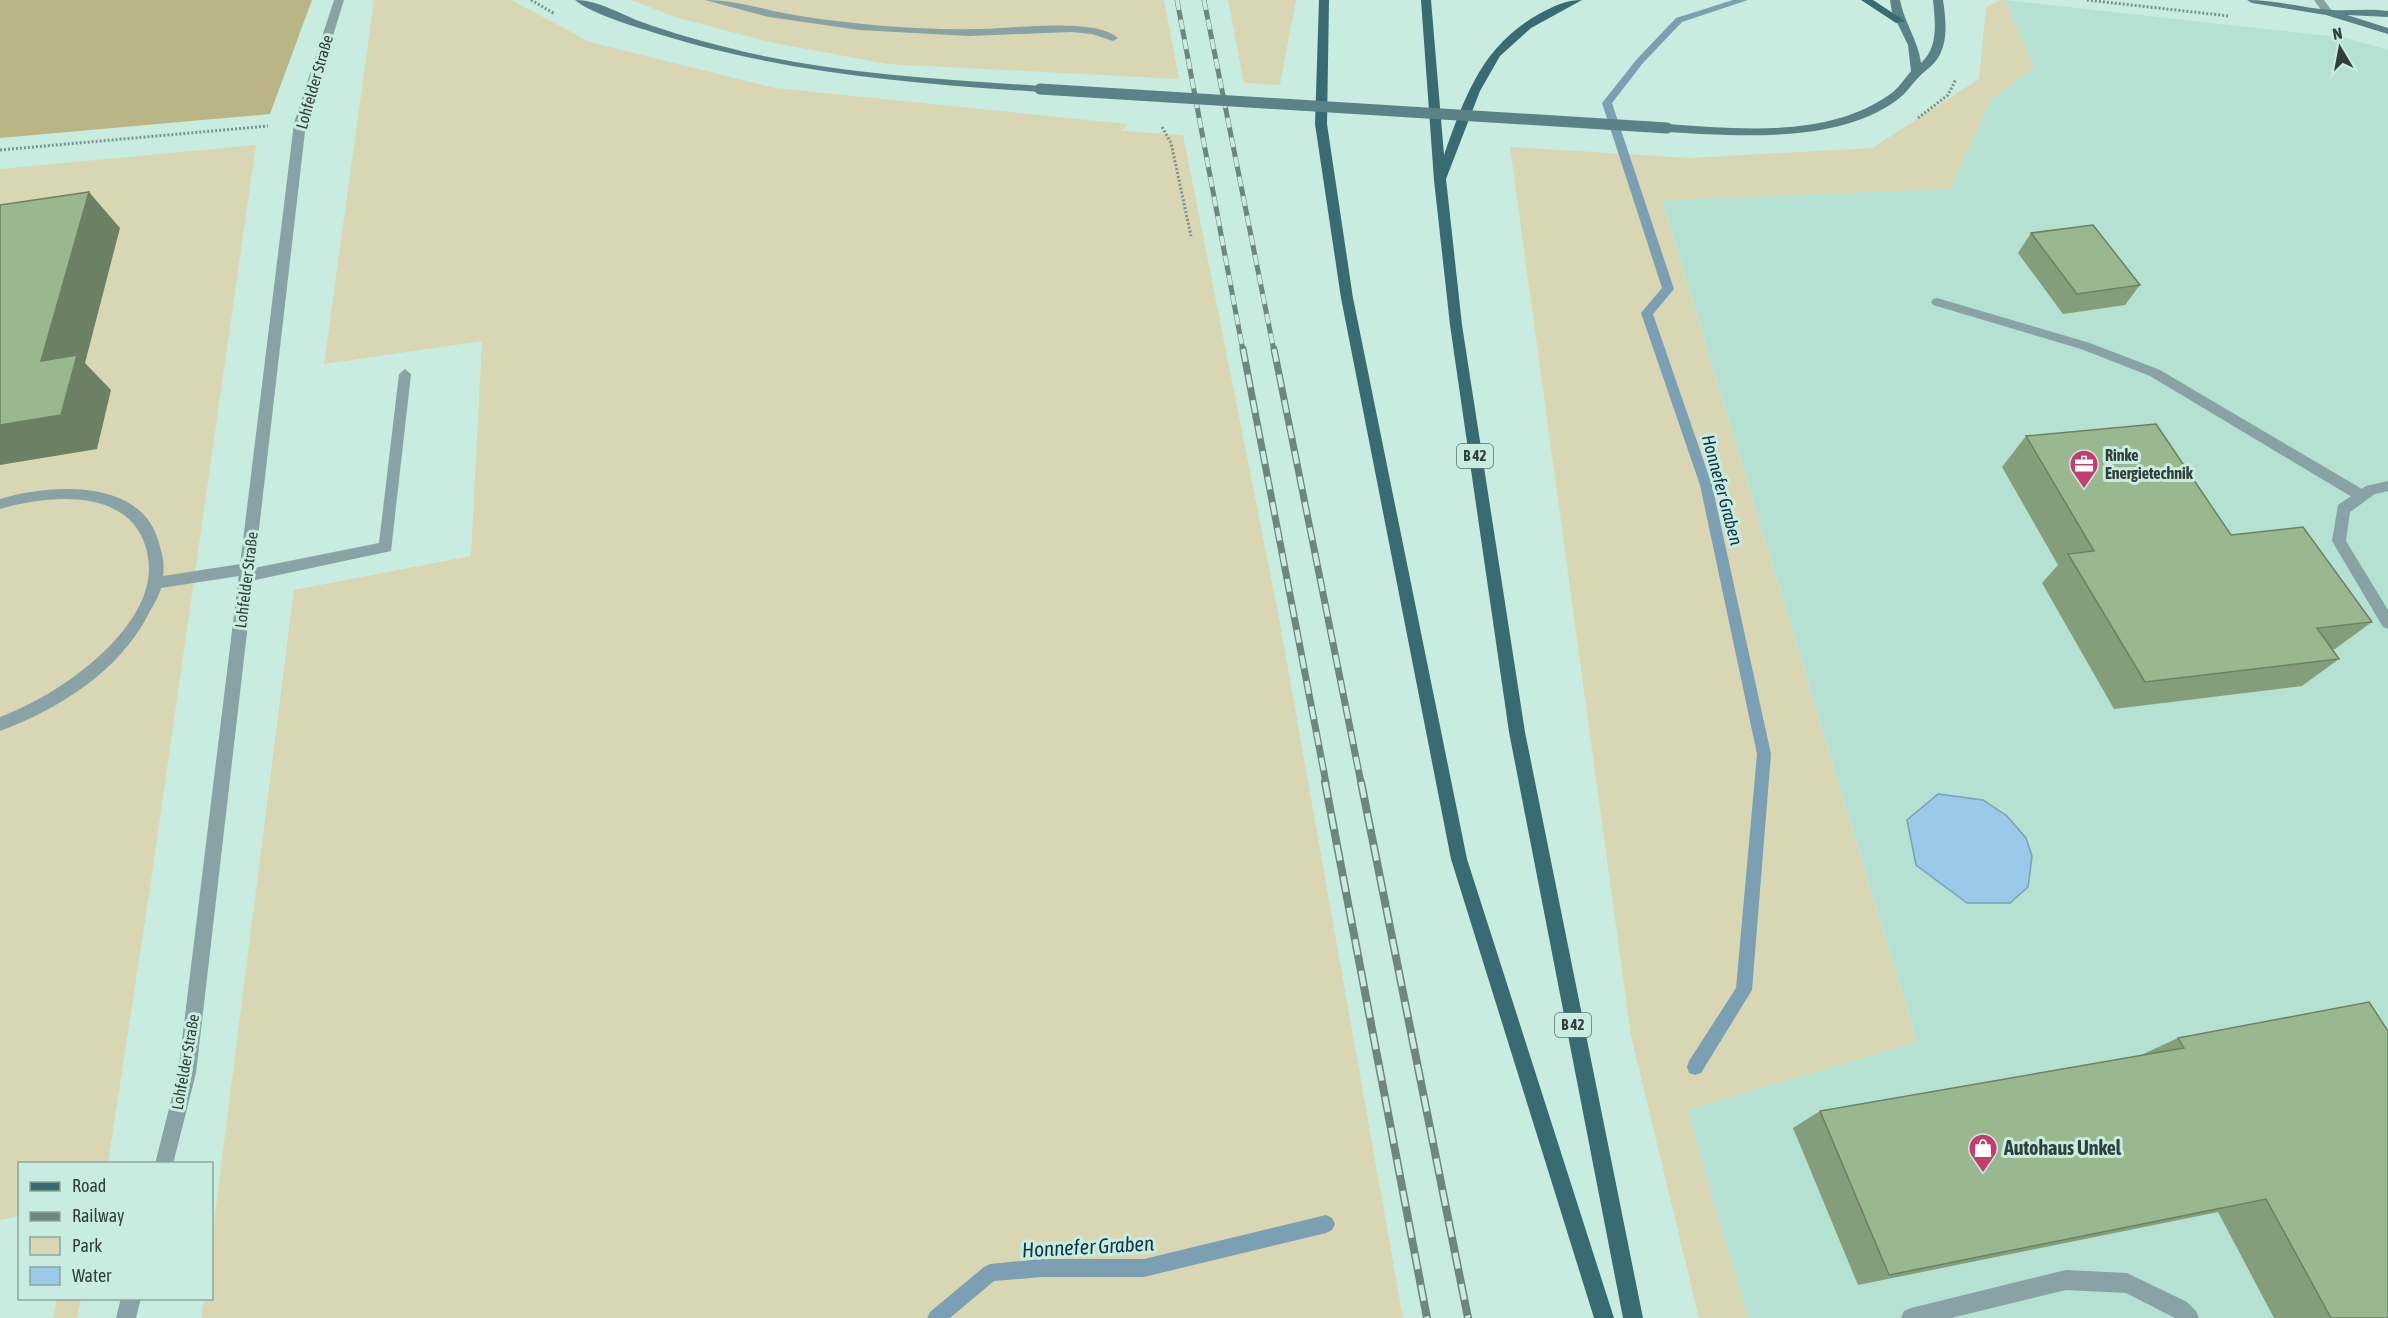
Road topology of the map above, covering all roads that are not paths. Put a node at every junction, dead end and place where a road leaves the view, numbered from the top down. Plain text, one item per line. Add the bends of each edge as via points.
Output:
1 (339, 0) edge
2 (580, 0) edge
3 (710, 0) edge
4 (1324, 0) edge
5 (1426, 0) edge
6 (1577, 0) edge
7 (1866, 0) edge
8 (1895, 0) edge
9 (1938, 0) edge
10 (2252, 0) edge
11 (2319, 0) edge
12 (2328, 12) junction
13 (2388, 14) edge
14 (1900, 21) junction
15 (2388, 32) edge
16 (1113, 38) dead end
17 (1917, 72) junction
18 (1320, 107) junction
19 (1440, 180) junction
20 (1937, 302) dead end
21 (405, 374) dead end
22 (2388, 486) edge
23 (2362, 496) junction
24 (0, 504) edge
25 (247, 572) junction
26 (156, 583) junction
27 (2388, 623) edge
28 (0, 724) edge
29 (165, 1162) edge
30 (131, 1300) edge
31 (126, 1318) edge
32 (1604, 1318) edge
33 (1633, 1318) edge
34 (1911, 1318) edge
35 (2189, 1318) edge

1 - 25 street, Lohfelder Straße via 300,123
2 - 18 street, bridge via 672,36 795,64 913,80
3 - 16 street via 803,20 901,31 1083,29
4 - 18 main road
5 - 19 main road, B 42
6 - 19 main road via 1537,19 1489,64
7 - 14 main road
8 - 14 street
9 - 17 street via 1939,36 1932,58
10 - 12 street
11 - 12 street
12 - 13 street
12 - 15 street
14 - 17 street via 1913,45
17 - 18 street, bridge via 1896,95 1840,121 1771,130 1667,128
18 - 32 main road via 1347,298 1459,859
19 - 33 main road, B 42 via 1456,325 1517,732
20 - 23 street via 2085,346 2155,373
21 - 25 street via 386,546
22 - 23 street
23 - 27 street via 2343,509 2338,541
24 - 26 street via 64,493 108,499 139,517 156,546
25 - 26 street
25 - 29 street, Lohfelder Straße via 187,1073
26 - 28 street via 138,622 106,661 60,697
30 - 31 street
34 - 35 street via 2066,1280 2127,1283 2180,1309

